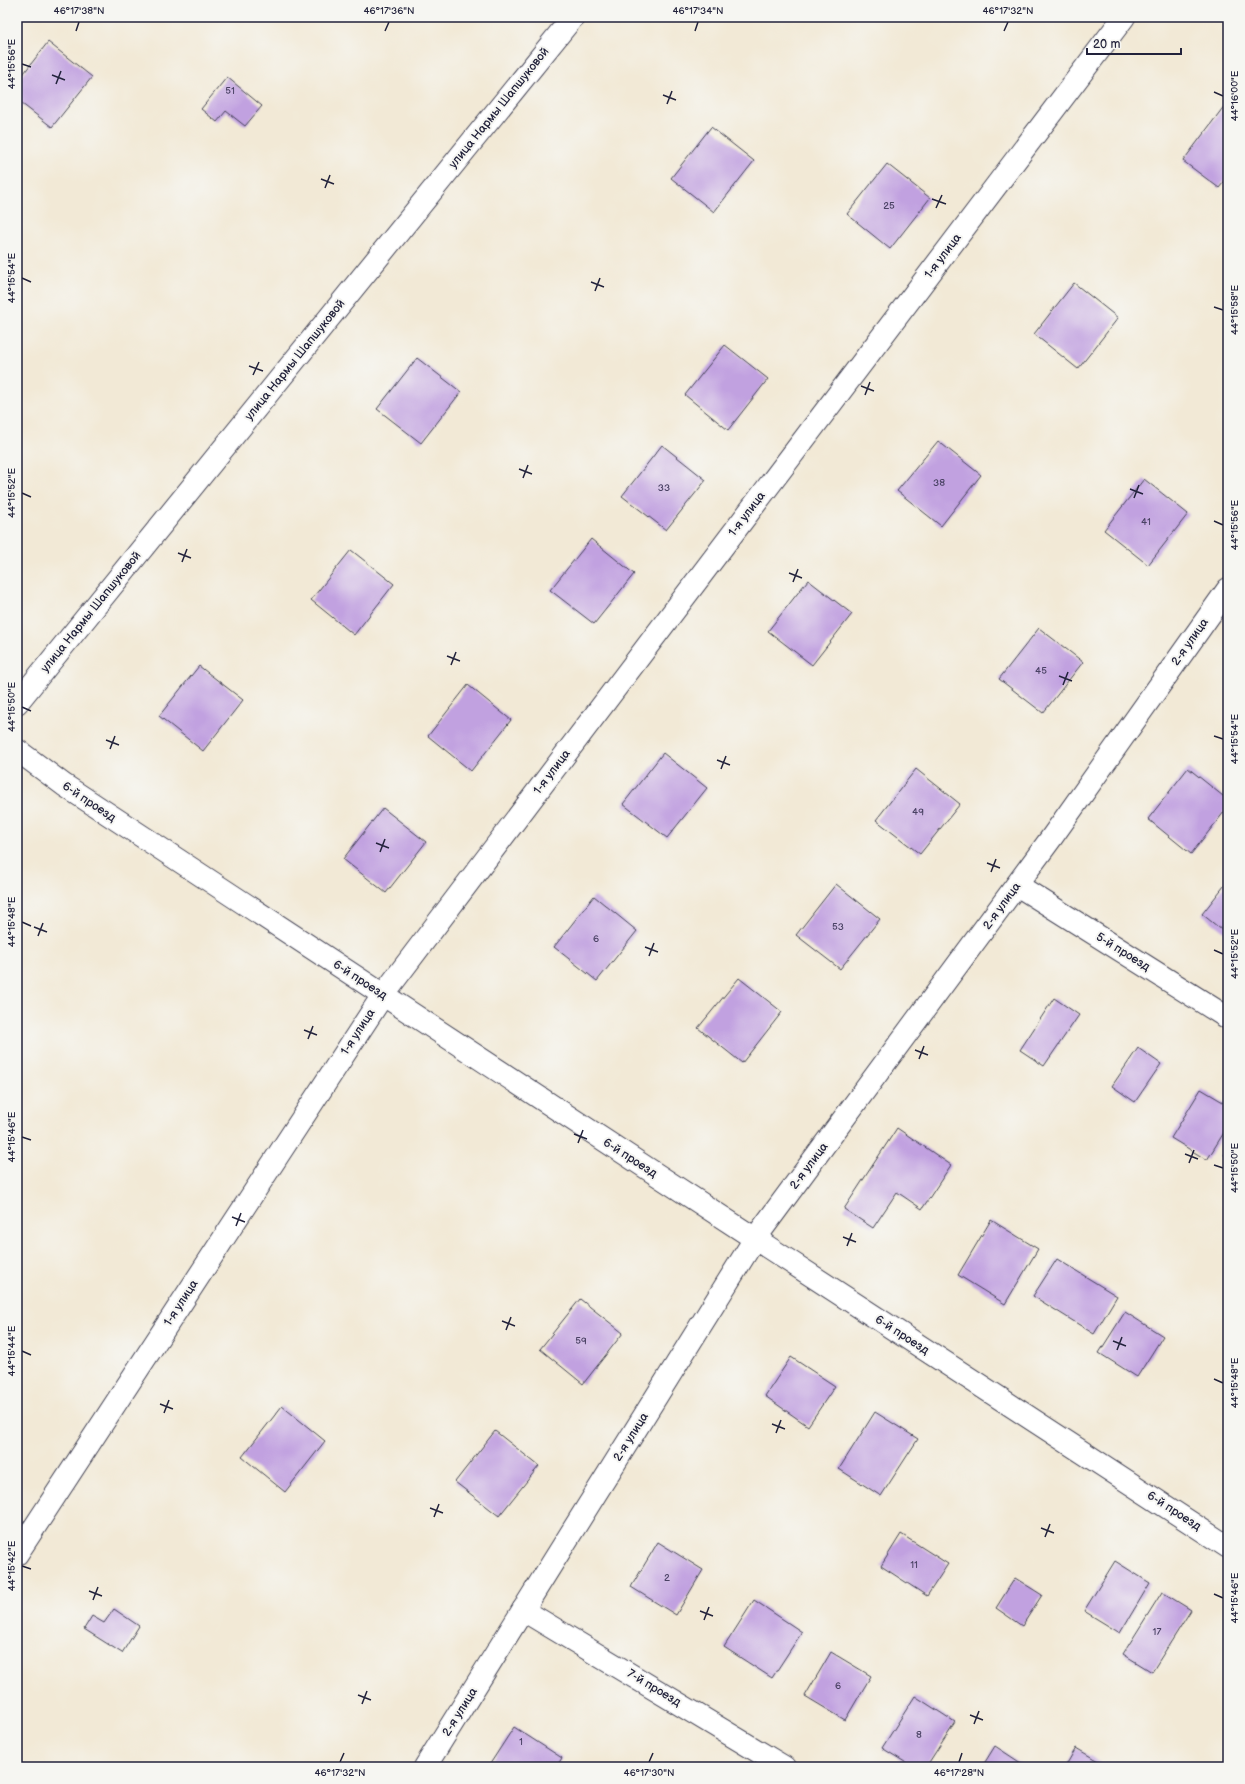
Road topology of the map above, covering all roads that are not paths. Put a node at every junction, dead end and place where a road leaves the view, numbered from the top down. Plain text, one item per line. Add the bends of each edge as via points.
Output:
1 (573, 17) edge
2 (1124, 17) edge
3 (1228, 589) edge
4 (17, 703) edge
5 (17, 750) edge
6 (1017, 885) junction
7 (383, 995) junction
8 (1228, 1018) edge
9 (754, 1240) junction
10 (1228, 1547) edge
11 (17, 1554) edge
12 (523, 1610) junction
13 (425, 1767) edge
14 (784, 1767) edge

1 - 4 street, улица Нармы Шапшуковой
2 - 7 street, 1-я улица
3 - 6 street, 2-я улица
5 - 7 street, 6-й проезд via 64,785
6 - 8 street, 5-й проезд
6 - 9 street, 2-я улица
7 - 9 street, 6-й проезд
7 - 11 street, 1-я улица
9 - 10 street, 6-й проезд
9 - 12 street, 2-я улица
12 - 13 street, 2-я улица
12 - 14 street, 7-й проезд

